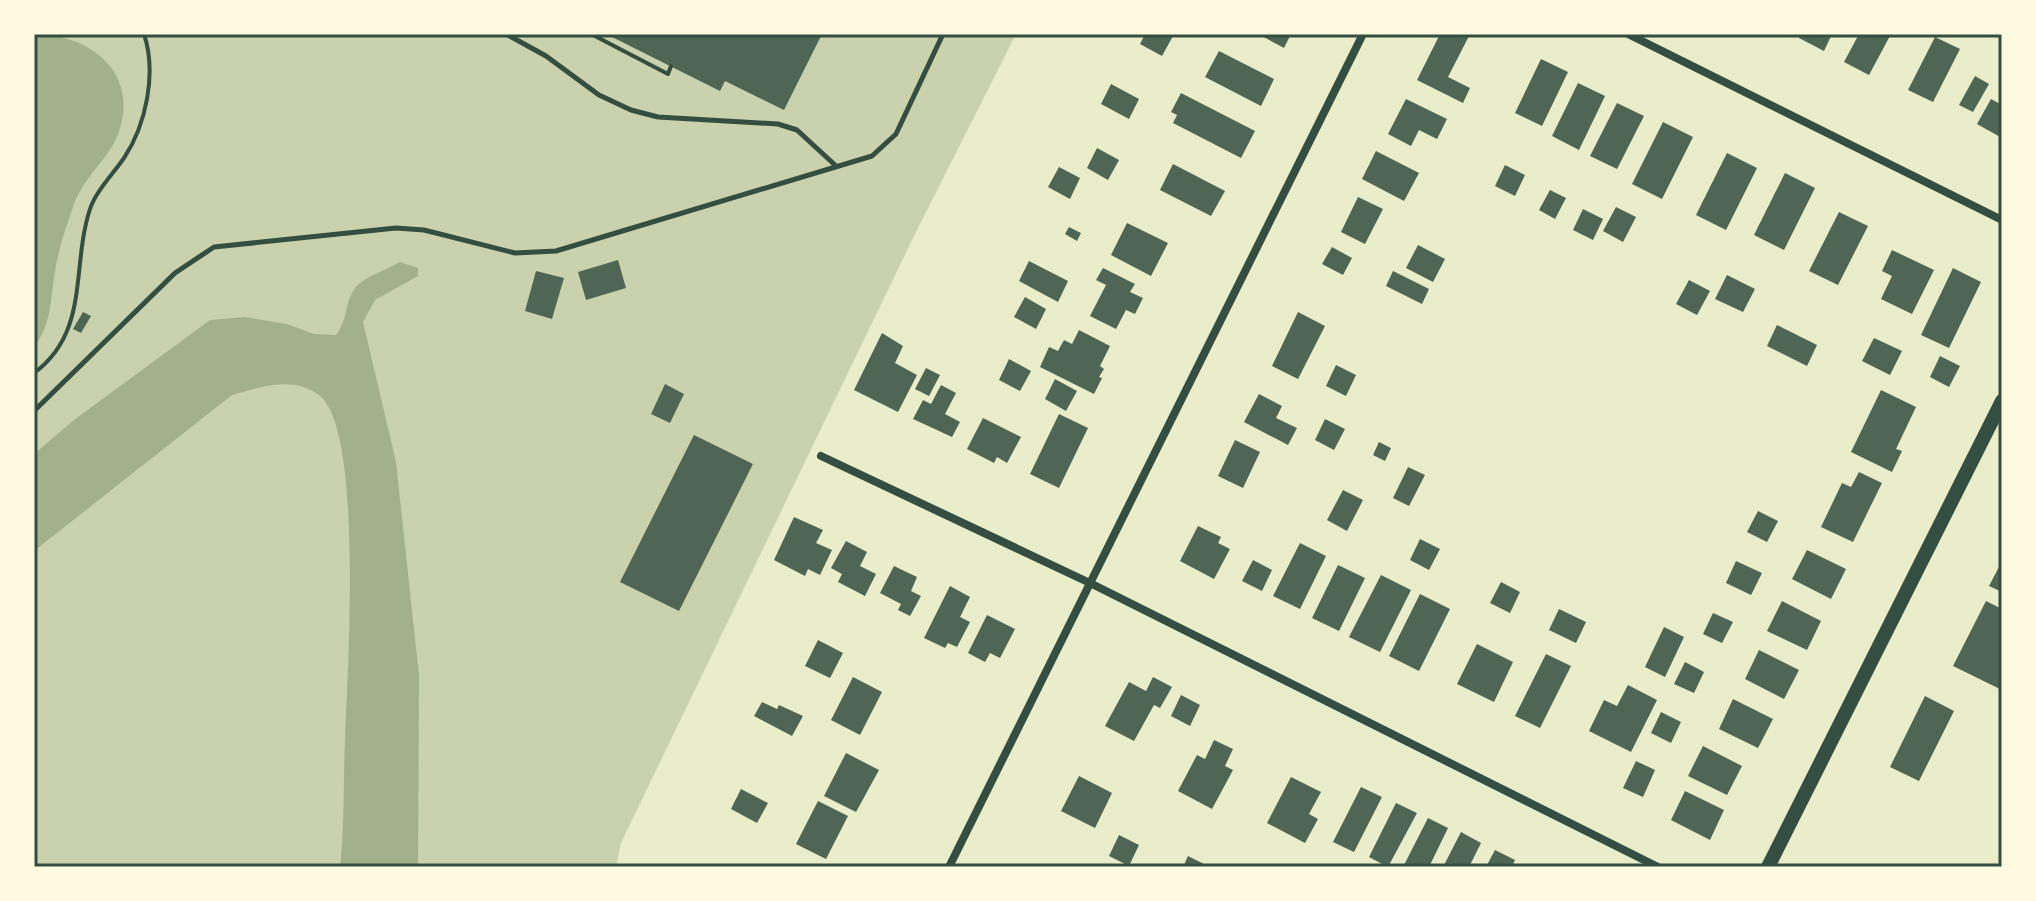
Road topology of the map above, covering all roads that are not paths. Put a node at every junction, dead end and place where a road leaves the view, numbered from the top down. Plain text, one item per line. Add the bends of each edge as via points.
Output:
1 (506, 34) edge
2 (943, 34) edge
3 (1363, 34) edge
4 (1628, 34) edge
5 (835, 166) junction
6 (2002, 220) edge
7 (2002, 401) edge
8 (34, 411) edge
9 (821, 456) dead end
10 (1092, 584) junction
11 (949, 867) edge
12 (1658, 867) edge
13 (1768, 867) edge

1 - 5 lane via 631,110 658,117 778,124 797,130
2 - 5 lane via 896,134 872,156
3 - 10 street
4 - 6 street
5 - 8 lane via 556,251 515,253 396,228 214,247 175,273
7 - 13 street
9 - 10 street
10 - 11 street
10 - 12 street

